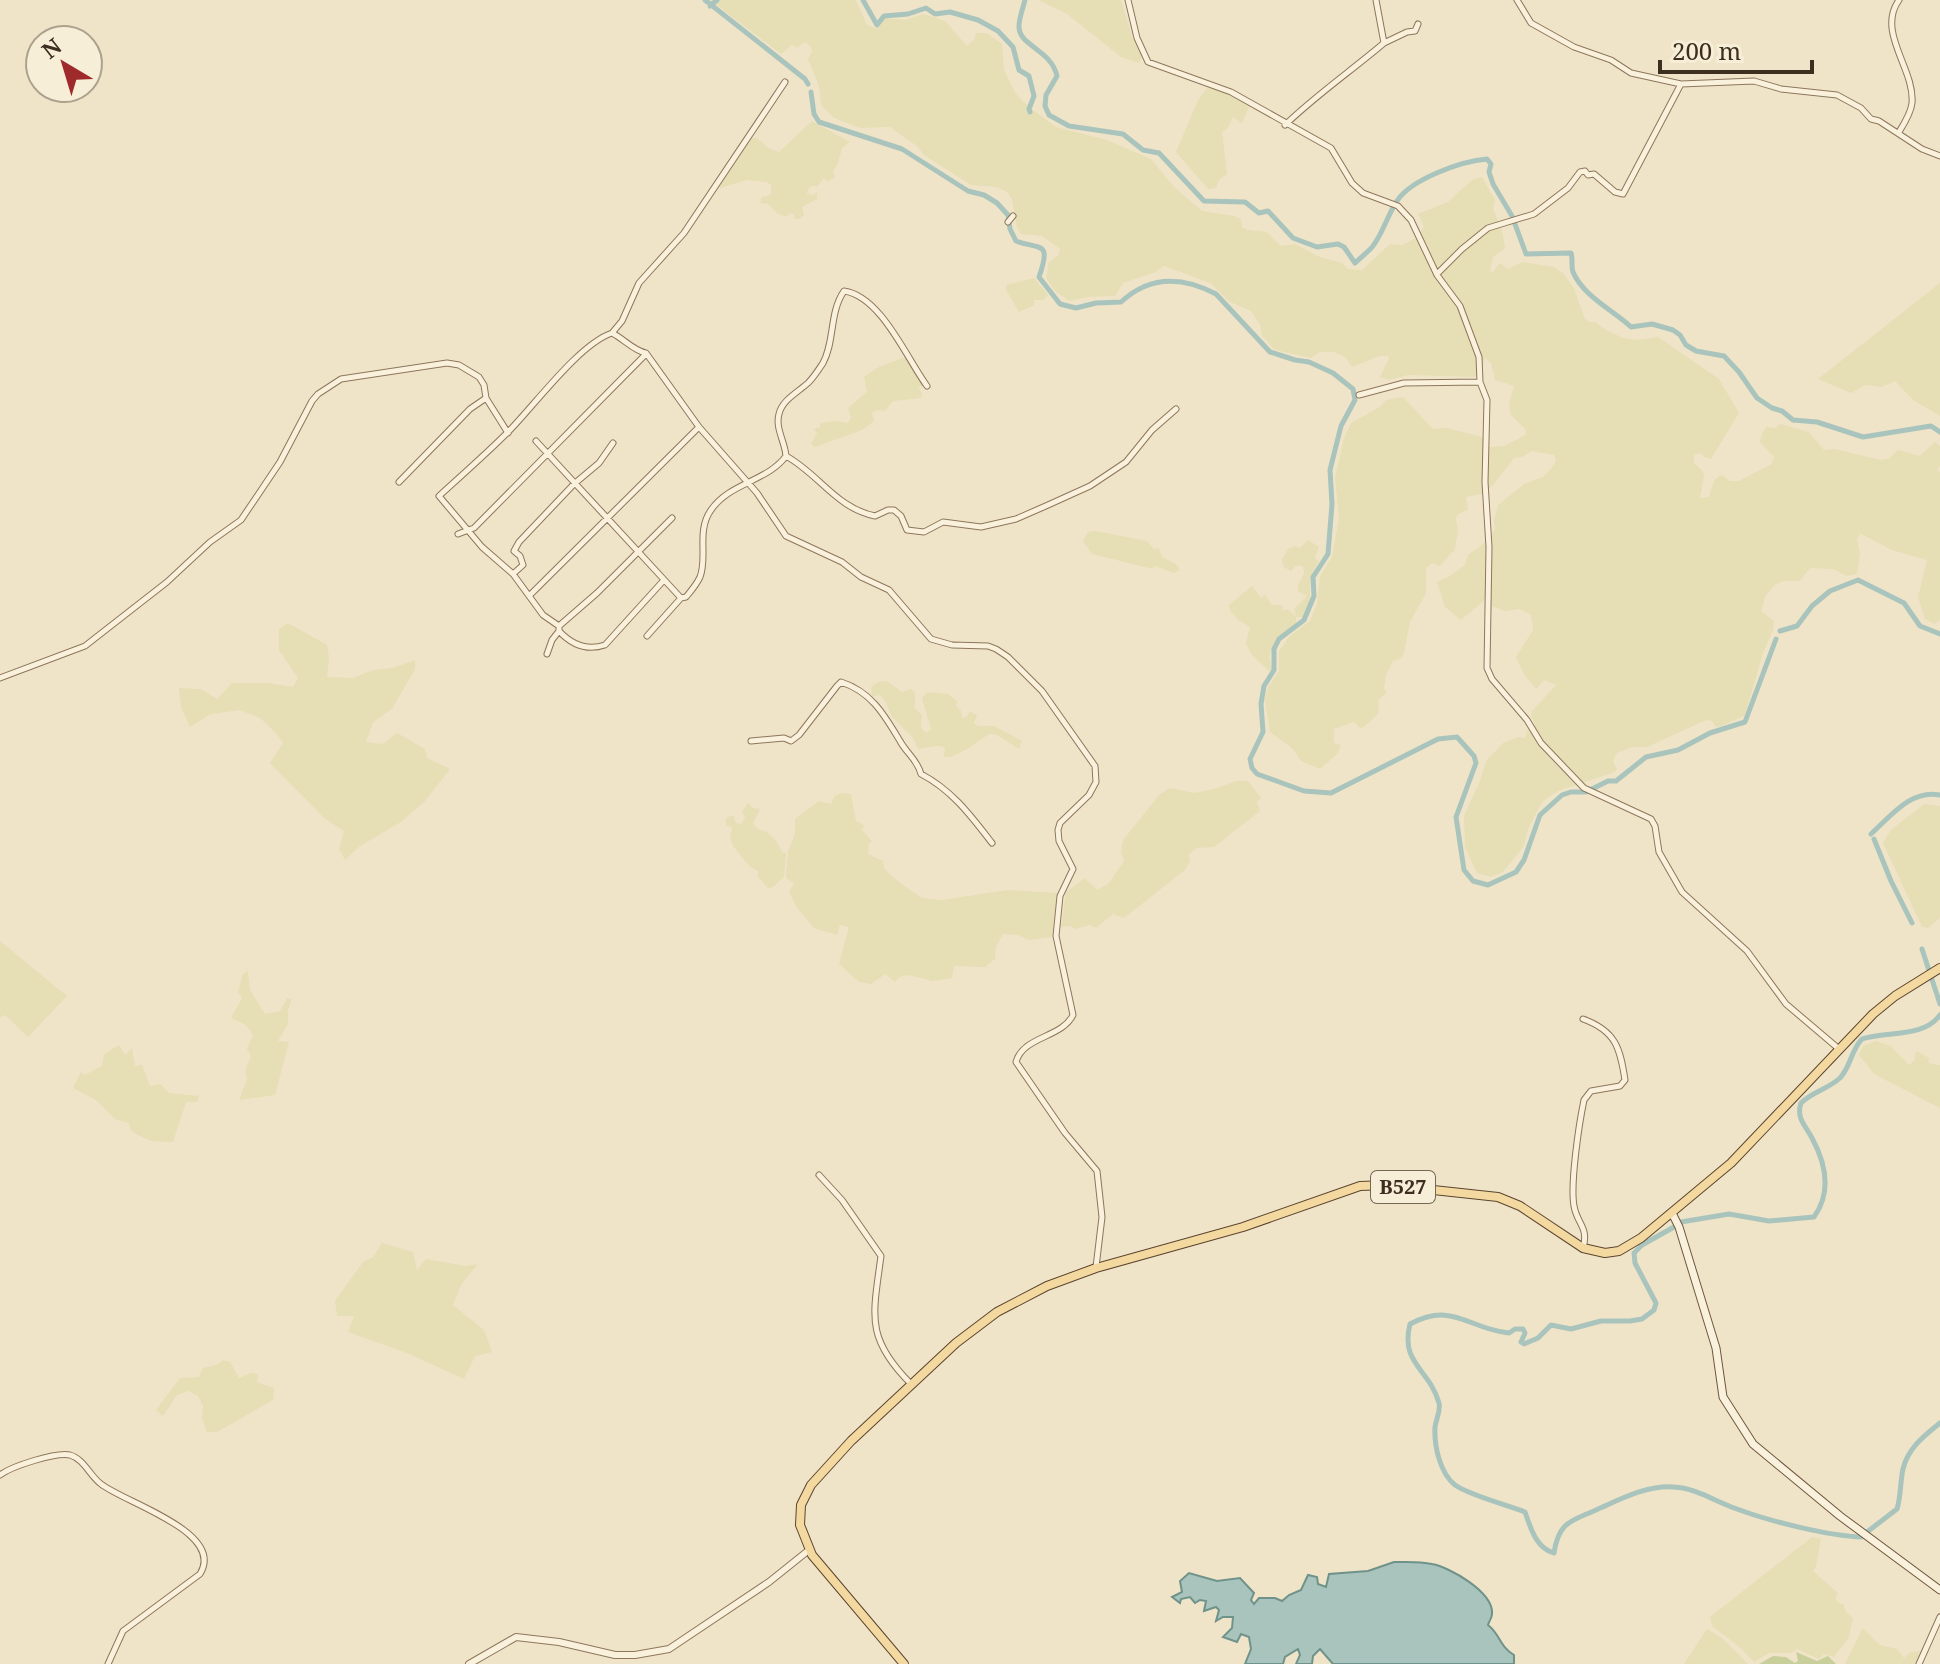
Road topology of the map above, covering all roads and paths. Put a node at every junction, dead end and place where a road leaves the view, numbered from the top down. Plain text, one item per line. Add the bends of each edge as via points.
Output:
1 (1128, 0) edge
2 (1376, 0) edge
3 (1517, 0) edge
4 (1899, 0) edge
5 (1418, 24) dead end
6 (1384, 43) junction
7 (785, 82) dead end
8 (1681, 84) junction
9 (1285, 125) junction
10 (1899, 132) junction
11 (1940, 156) edge
12 (1437, 275) junction
13 (612, 333) junction
14 (646, 353) junction
15 (1480, 382) junction
16 (927, 386) dead end
17 (1359, 395) dead end
18 (486, 398) junction
19 (1176, 409) dead end
20 (699, 427) junction
21 (508, 433) junction
22 (536, 441) dead end
23 (613, 443) dead end
24 (547, 452) junction
25 (786, 456) junction
26 (399, 482) dead end
27 (746, 483) junction
28 (574, 484) junction
29 (608, 518) junction
30 (672, 518) dead end
31 (468, 531) junction
32 (458, 534) dead end
33 (637, 550) junction
34 (513, 574) junction
35 (664, 580) junction
36 (530, 595) junction
37 (681, 598) junction
38 (559, 629) junction
39 (647, 636) dead end
40 (547, 654) dead end
41 (0, 678) edge
42 (751, 741) dead end
43 (992, 843) dead end
44 (1933, 972) edge
45 (1583, 1019) dead end
46 (1839, 1049) junction
47 (819, 1175) dead end
48 (1672, 1213) junction
49 (1583, 1248) junction
50 (1096, 1268) junction
51 (912, 1385) junction
52 (0, 1475) edge
53 (809, 1550) junction
54 (1940, 1590) edge
55 (1940, 1617) edge
56 (108, 1664) edge
57 (469, 1664) edge
58 (904, 1664) edge
59 (1919, 1664) edge

1 - 9 street via 1148,62 1218,86
2 - 6 street
3 - 8 street via 1531,23 1574,47 1631,73
4 - 10 street via 1892,32 1907,68 1912,103
5 - 6 street via 1415,31
6 - 9 street
7 - 13 street via 684,233 639,283
8 - 10 street via 1754,81 1837,95
8 - 12 street via 1623,194 1580,172 1534,214 1488,228
9 - 12 street via 1321,140 1363,193 1398,206
10 - 11 street
12 - 15 street via 1472,333
13 - 14 street
13 - 21 street via 577,357
14 - 20 street
14 - 24 street
15 - 17 street via 1404,383
15 - 46 street via 1487,400 1487,668 1492,679 1541,743 1588,791 1651,819 1659,852 1682,892 1747,951 1786,1004
16 - 25 street via 899,338 872,307 844,291 822,364 779,413
18 - 21 street
18 - 26 street
18 - 41 street via 479,377 447,363 341,379 312,401 241,520 85,646
19 - 25 street via 1126,462 1090,486 1016,519 981,527 943,522 924,532 907,530 894,510 875,516 854,510
20 - 27 street
20 - 29 street
21 - 31 street via 439,496
22 - 24 street
23 - 28 street
24 - 28 street
24 - 31 street
25 - 27 street via 780,465
27 - 37 street via 735,486 711,510 702,531 701,575
27 - 50 street via 786,536 889,590 931,639 988,646 1008,657 1042,691 1095,766 1096,782 1089,795 1058,830 1073,869 1060,896 1056,936 1073,1015 1069,1023 1024,1048 1016,1062 1097,1171 1102,1217
28 - 29 street
28 - 34 street via 515,548 523,565
29 - 33 street
29 - 36 street
30 - 33 street
31 - 32 street
31 - 34 street
33 - 35 street
33 - 38 street
34 - 36 street
35 - 37 street
35 - 38 street via 605,645 581,646
36 - 38 street
37 - 39 street
38 - 40 street
42 - 43 street via 791,741 841,682 853,686 893,727 921,774 966,809
44 - 46 main road via 1880,1008
45 - 49 street via 1616,1041 1625,1080 1620,1086 1588,1092 1584,1100 1573,1180 1574,1208 1586,1234
46 - 48 main road via 1741,1154
47 - 51 street via 881,1256 875,1324 885,1355
48 - 49 main road via 1625,1248 1605,1253
48 - 54 main road via 1716,1348 1723,1397 1753,1444
49 - 50 main road, B527 via 1498,1197 1379,1185 1352,1187 1243,1227
50 - 51 main road, B527 via 997,1312
51 - 53 main road, B527 via 807,1492 800,1525
52 - 56 street via 56,1455 78,1458 100,1484 174,1523 200,1546 200,1574 123,1631
53 - 57 street via 669,1649 615,1655 516,1637
53 - 58 main road, B527
55 - 59 street

